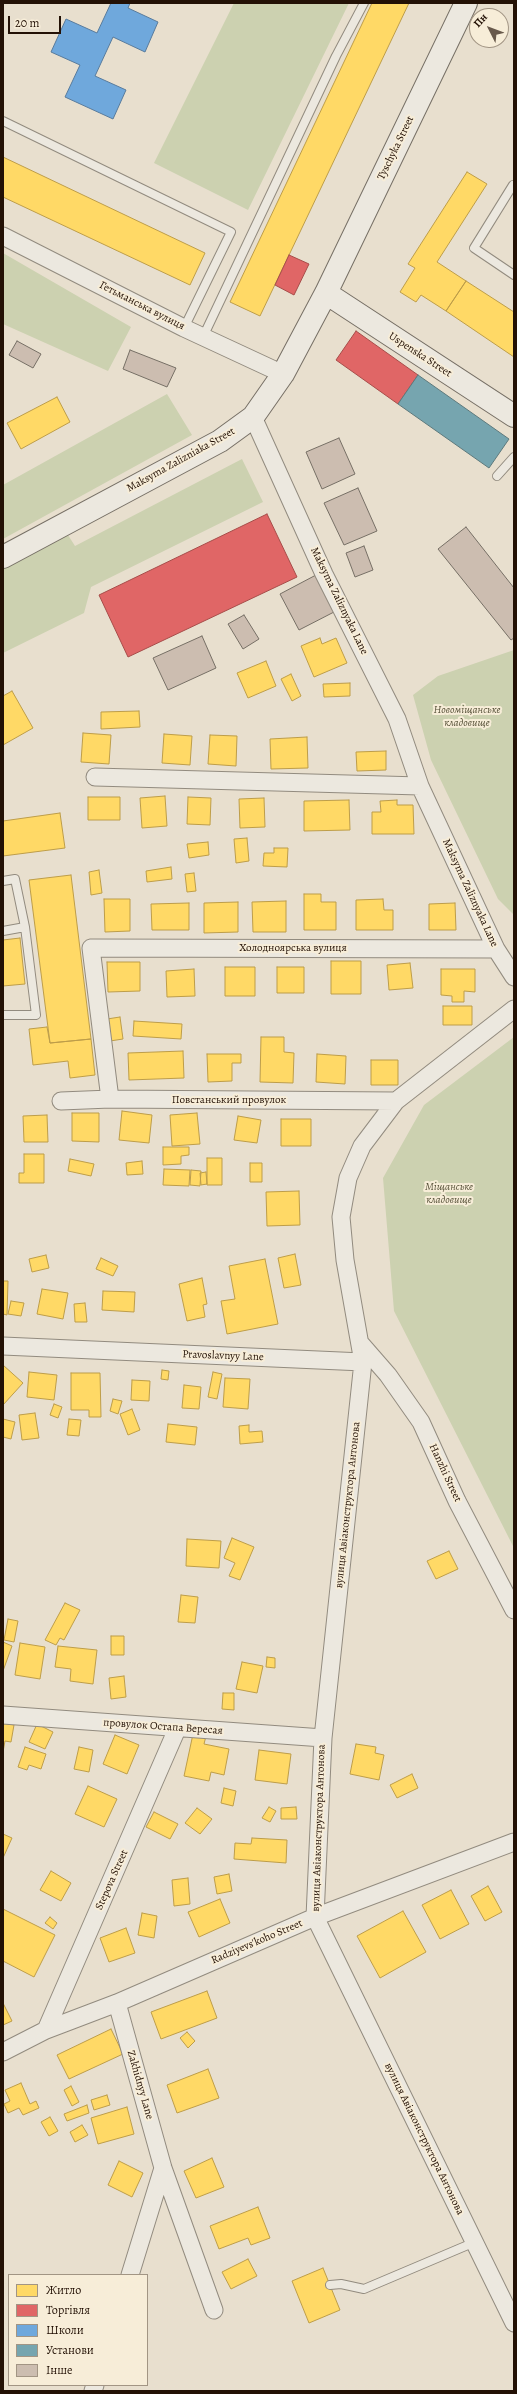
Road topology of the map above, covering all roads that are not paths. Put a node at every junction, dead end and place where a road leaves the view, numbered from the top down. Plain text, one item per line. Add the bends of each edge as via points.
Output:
1 (364, 3) edge
2 (466, 3) edge
3 (3, 121) edge
4 (513, 185) dead end
5 (3, 236) edge
6 (514, 275) edge
7 (326, 293) junction
8 (184, 328) junction
9 (203, 337) junction
10 (283, 374) junction
11 (514, 416) edge
12 (253, 417) junction
13 (514, 457) edge
14 (496, 476) dead end
15 (3, 557) edge
16 (96, 778) dead end
17 (420, 786) junction
18 (3, 881) edge
19 (25, 927) junction
20 (3, 931) edge
21 (496, 949) junction
22 (514, 977) edge
23 (514, 1009) edge
24 (3, 1014) edge
25 (110, 1099) junction
26 (61, 1101) dead end
27 (396, 1101) junction
28 (361, 1344) junction
29 (3, 1346) edge
30 (363, 1362) junction
31 (514, 1610) edge
32 (3, 1715) edge
33 (177, 1729) junction
34 (323, 1738) junction
35 (514, 1842) edge
36 (316, 1917) junction
37 (117, 2002) junction
38 (46, 2030) junction
39 (3, 2052) edge
40 (163, 2168) junction
41 (475, 2242) junction
42 (130, 2274) edge
43 (330, 2285) dead end
44 (214, 2310) dead end
45 (514, 2323) edge

1 - 9 lane via 336,56
2 - 7 main road, Tyschyka Street
3 - 8 lane via 231,232
4 - 6 lane via 474,248
5 - 8 street, Гетьманська вулиця
7 - 10 main road, Maksyma Zalizniaka Street
7 - 11 main road, Uspenska Street
8 - 9 street, Гетьманська вулиця
9 - 10 street, Гетьманська вулиця
10 - 12 main road, Maksyma Zalizniaka Street
12 - 15 main road, Maksyma Zalizniaka Street via 220,441
12 - 17 street, Maksyma Zaliznyaka Lane via 324,574 397,719
13 - 14 lane
16 - 17 street
17 - 21 street, Maksyma Zaliznyaka Lane
18 - 19 lane via 15,880
19 - 20 lane
19 - 24 lane via 36,1015
21 - 22 street, Maksyma Zaliznyaka Lane
21 - 25 street, Холодноярська вулиця via 91,948
23 - 27 street
25 - 26 street, Повстанський провулок
25 - 27 street, Повстанський провулок
27 - 28 street via 362,1146 348,1178 341,1217 345,1260
28 - 30 street
28 - 31 street, Hanzhi Street via 388,1375 421,1422 457,1501
29 - 30 street, Pravoslavnyy Lane
30 - 34 street, вулиця Авіаконструктора Антонова
32 - 33 street, провулок Остапа Вересая
33 - 34 street, провулок Остапа Вересая
33 - 38 street, Stepova Street
34 - 36 street, вулиця Авіаконструктора Антонова
35 - 36 street, Radziyevsʹkoho Street
36 - 37 street, Radziyevsʹkoho Street
36 - 41 street, вулиця Авіаконструктора Антонова
37 - 38 street, Radziyevsʹkoho Street
37 - 40 street, Zakhidnyy Lane
38 - 39 street, Radziyevsʹkoho Street
40 - 42 street
40 - 44 street, Zakhidnyy Lane
41 - 43 lane via 364,2289 341,2284
41 - 45 street, вулиця Авіаконструктора Антонова

